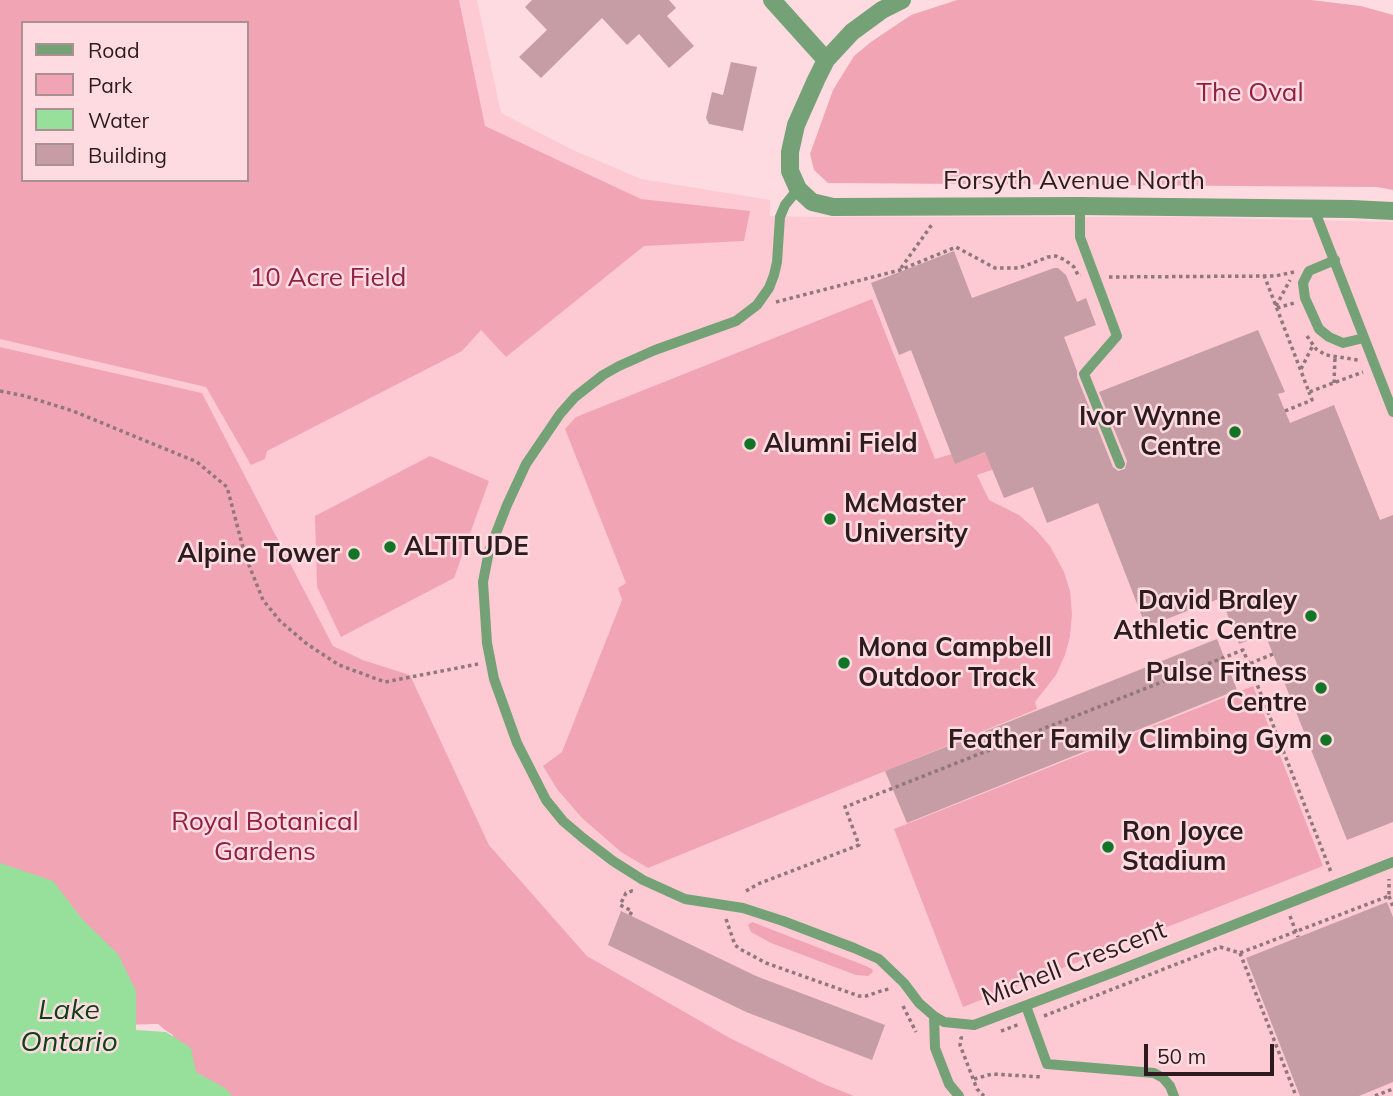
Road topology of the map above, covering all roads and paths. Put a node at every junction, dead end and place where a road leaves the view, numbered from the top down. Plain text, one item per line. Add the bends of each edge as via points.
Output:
1 (772, 0) edge
2 (902, 0) edge
3 (826, 60) junction
4 (798, 189) junction
5 (944, 206) junction
6 (1080, 206) junction
7 (1314, 209) junction
8 (1393, 211) edge
9 (1335, 260) junction
10 (900, 270) junction
11 (1264, 275) junction
12 (1094, 276) junction
13 (757, 305) junction
14 (1276, 306) junction
15 (1364, 338) junction
16 (1313, 345) dead end
17 (1335, 357) dead end
18 (1301, 370) junction
19 (1364, 372) dead end
20 (1334, 383) junction
21 (0, 391) edge
22 (1309, 392) junction
23 (1285, 411) dead end
24 (1393, 412) edge
25 (1120, 464) dead end
26 (1273, 654) dead end
27 (491, 661) junction
28 (1249, 664) junction
29 (1393, 862) edge
30 (1329, 872) dead end
31 (1389, 879) dead end
32 (746, 891) dead end
33 (1389, 896) junction
34 (646, 897) dead end
35 (1393, 907) edge
36 (1290, 914) dead end
37 (630, 915) dead end
38 (724, 917) dead end
39 (1296, 932) junction
40 (1298, 937) dead end
41 (1240, 953) junction
42 (894, 991) dead end
43 (899, 997) dead end
44 (1026, 1006) junction
45 (934, 1016) junction
46 (1031, 1021) junction
47 (916, 1032) dead end
48 (997, 1032) dead end
49 (974, 1037) dead end
50 (1393, 1089) edge
51 (959, 1096) edge
52 (984, 1096) edge
53 (1174, 1096) edge
54 (1296, 1096) edge
55 (1375, 1096) edge

1 - 3 street
2 - 3 street via 852,32
3 - 4 street via 796,125 790,152 790,170
4 - 5 street, Forsyth Avenue North via 812,202 833,207
4 - 13 lane via 780,217 774,275
5 - 6 street, Forsyth Avenue North
5 - 10 path
6 - 7 street, Forsyth Avenue North
6 - 12 lane via 1080,237
7 - 8 street, Forsyth Avenue North
7 - 9 lane
9 - 15 lane
9 - 15 lane via 1309,271 1303,282 1305,299 1319,329 1329,337 1343,343
10 - 12 path via 956,247 995,268 1019,268 1056,256 1078,275
10 - 13 path
11 - 12 path
11 - 14 path
11 - 14 path via 1294,272
12 - 25 lane via 1117,336 1084,374
13 - 27 lane via 736,321 603,374 560,414 526,464 489,551 483,582
14 - 18 path
15 - 24 lane
16 - 18 path
17 - 20 path
18 - 22 path
19 - 20 path
20 - 22 path
21 - 27 path via 74,411 197,462 227,487 263,600 280,621 339,666 385,682
22 - 23 path via 1312,400
26 - 28 path
27 - 45 lane via 508,722 535,780 546,800 583,838 643,880 685,899 730,905 783,920 879,959
28 - 30 path
28 - 32 path via 1244,650 845,807 859,845
29 - 44 lane, Michell Crescent
31 - 33 path
33 - 35 path
33 - 39 path
34 - 37 path via 632,891 624,896 620,905 632,911
36 - 39 path
38 - 42 path via 734,945 766,963 851,995
39 - 40 path
39 - 41 path
41 - 46 path via 1220,947
41 - 54 path
43 - 47 path
44 - 45 lane, Michell Crescent via 974,1025
44 - 46 lane
45 - 51 lane via 935,1048 948,1084
46 - 48 path
46 - 53 lane via 1047,1064 1154,1073 1170,1086
49 - 52 path via 961,1038 960,1045
50 - 55 path

